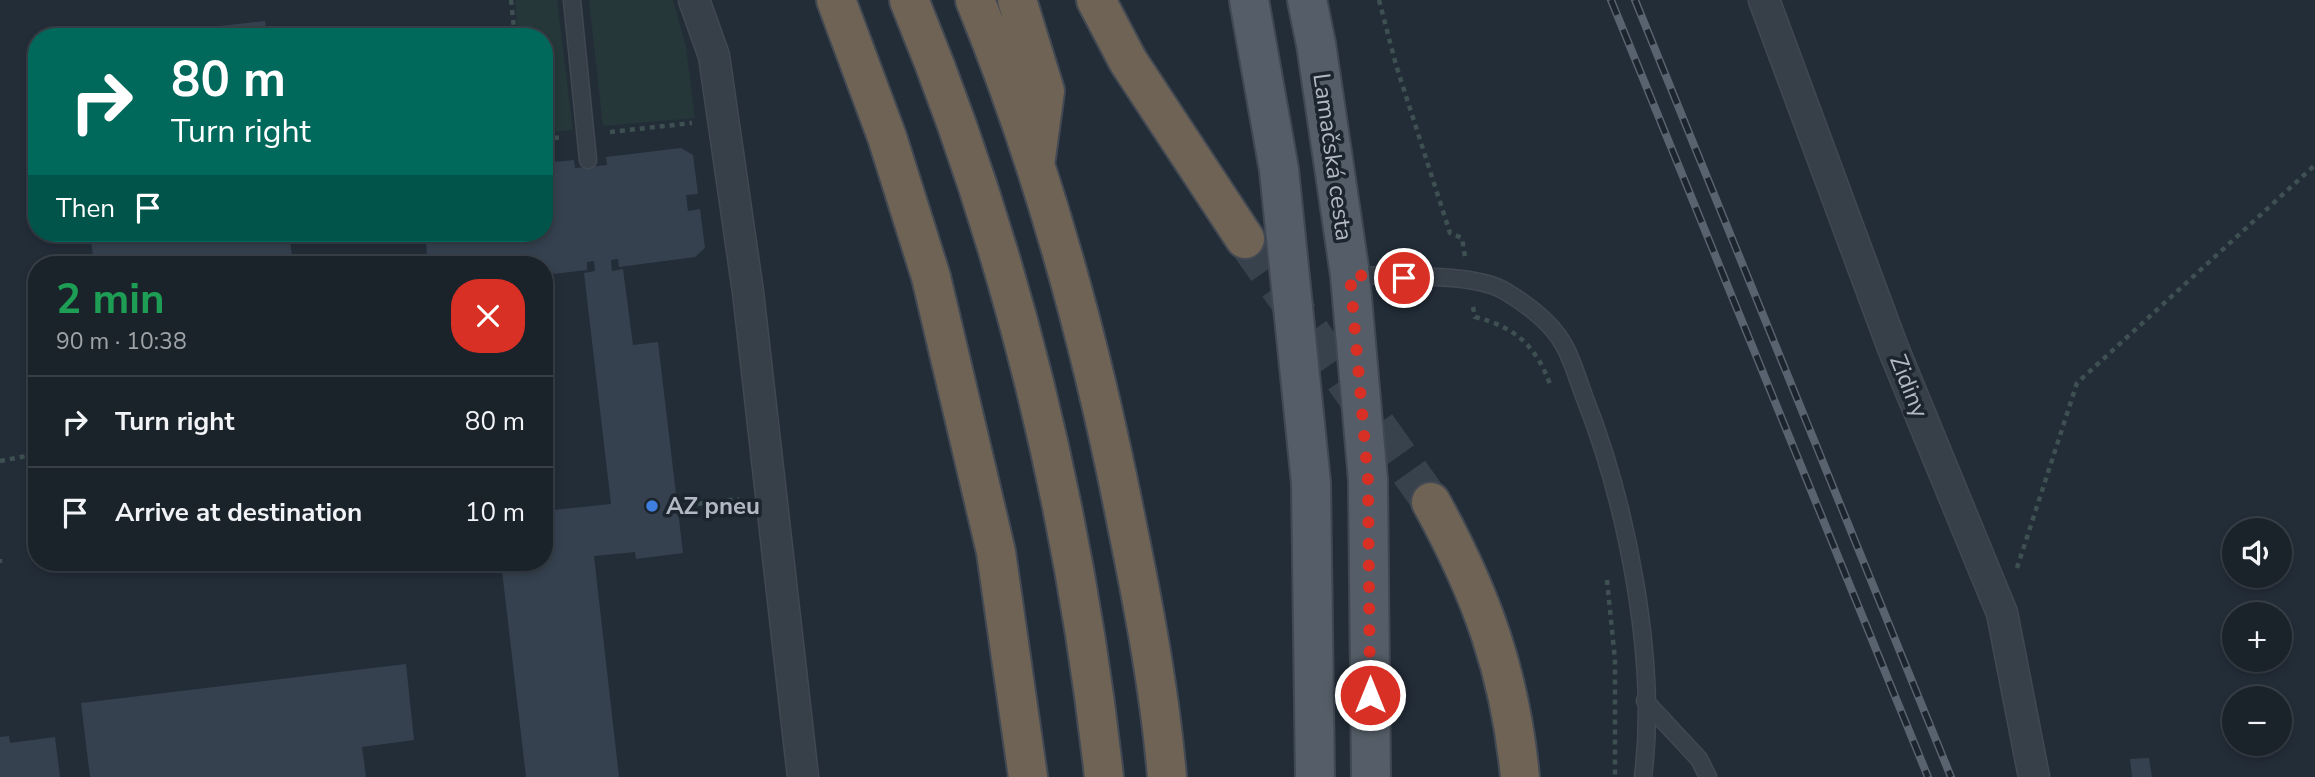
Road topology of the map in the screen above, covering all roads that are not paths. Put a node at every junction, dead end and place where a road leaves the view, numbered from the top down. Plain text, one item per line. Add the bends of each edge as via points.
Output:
1 (572, 0) edge
2 (694, 0) edge
3 (909, 0) edge
4 (975, 0) edge
5 (1017, 0) edge
6 (1096, 0) edge
7 (1249, 0) edge
8 (1307, 0) edge
9 (1764, 0) edge
10 (837, 1) edge
11 (588, 160) dead end
12 (1036, 164) junction
13 (1245, 239) tunnel mouth
14 (1350, 275) junction
15 (1431, 502) tunnel mouth
16 (1645, 701) junction
17 (803, 777) edge
18 (1028, 777) edge
19 (1104, 777) edge
20 (1167, 777) edge
21 (1315, 777) edge
22 (1371, 777) edge
23 (1520, 777) edge
24 (1643, 777) edge
25 (1708, 777) edge
26 (2034, 777) edge

1 - 11 lane
2 - 17 street via 714,56 747,279
3 - 19 highway via 970,155 1029,366 1069,551
4 - 12 highway
5 - 12 highway via 1045,90
6 - 13 highway via 1128,61
7 - 21 main road via 1279,170 1311,483
8 - 14 main road, Lamačská cesta
9 - 26 street, Zidiny via 1893,348 2002,613
10 - 18 highway via 931,277 996,552
12 - 20 highway via 1116,470 1143,605
14 - 16 lane via 1468,280 1499,288 1540,315 1565,346 1598,432 1626,535 1640,614
14 - 22 main road, Lamačská cesta via 1368,480
15 - 23 highway via 1472,578 1495,645
16 - 24 lane
16 - 25 lane via 1699,759

